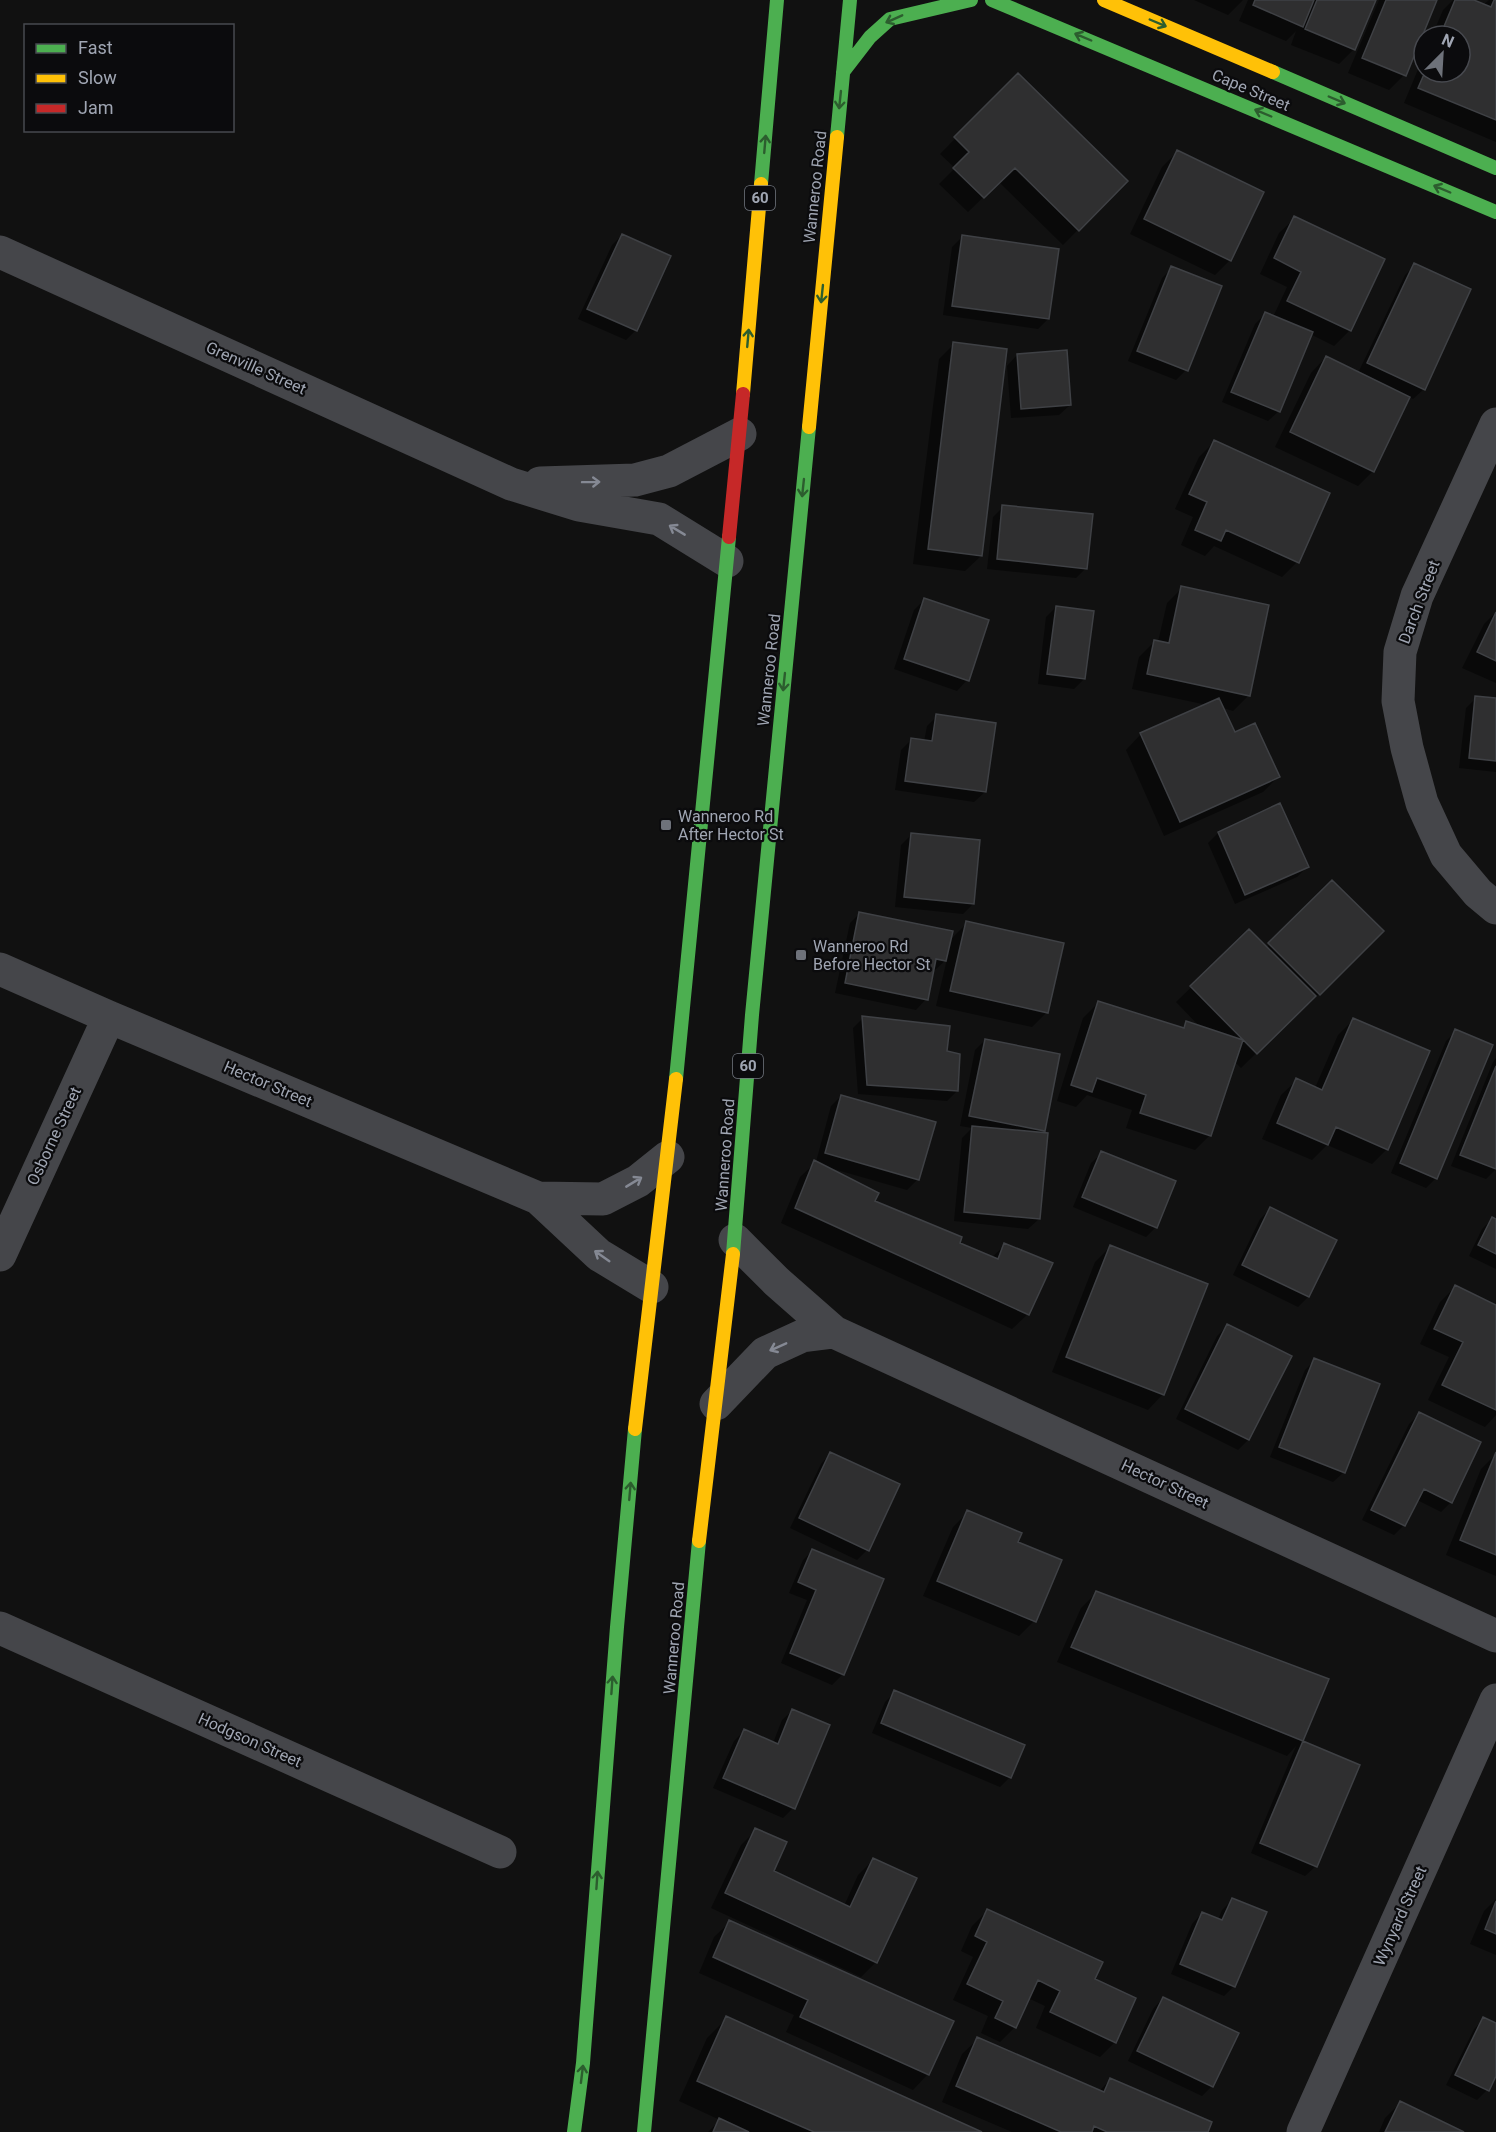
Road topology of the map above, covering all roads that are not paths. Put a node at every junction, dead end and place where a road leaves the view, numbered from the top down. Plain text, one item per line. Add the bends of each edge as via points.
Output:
1 (777, 0) edge
2 (850, 0) edge
3 (971, 0) edge
4 (992, 0) edge
5 (1104, 0) edge
6 (843, 72) junction
7 (1496, 168) edge
8 (1496, 212) edge
9 (0, 252) edge
10 (1496, 423) edge
11 (740, 434) junction
12 (511, 484) junction
13 (727, 561) junction
14 (1496, 908) edge
15 (0, 969) edge
16 (109, 1017) junction
17 (668, 1157) junction
18 (538, 1198) junction
19 (735, 1240) junction
20 (0, 1255) edge
21 (652, 1287) junction
22 (834, 1332) junction
23 (716, 1404) junction
24 (0, 1628) edge
25 (1496, 1636) edge
26 (1496, 1700) edge
27 (500, 1852) dead end
28 (574, 2132) edge
29 (644, 2132) edge
30 (1304, 2132) edge

11 -> 1 main road, 60
2 - 6 main road, Wanneroo Road / 60
3 -> 6 main road via 890,18
8 -> 4 main road, Cape Street
5 -> 7 main road, Cape Street
6 -> 19 main road, Wanneroo Road / 60 via 753,1003
9 - 12 street, Grenville Street
10 - 14 street, Darch Street via 1417,596 1400,652 1398,701 1422,803 1446,855
12 -> 11 street, Grenville Street via 635,480 669,471
11 - 13 main road, 60
13 -> 12 street, Grenville Street via 659,519 579,505
13 - 17 main road, 60
15 - 16 street, Hector Street
16 - 18 street, Hector Street
16 - 20 street, Osborne Street
18 -> 17 street, Hector Street via 603,1199 638,1181
17 - 21 main road, 60
21 -> 18 street, Hector Street via 598,1255
19 - 22 street, Hector Street
19 - 23 main road, Wanneroo Road / 60
28 -> 21 main road, 60 via 583,2063 618,1616
22 -> 23 street via 802,1336 765,1353
22 - 25 street, Hector Street
23 - 29 main road, Wanneroo Road / 60 via 696,1567
24 - 27 street, Hodgson Street
26 - 30 street, Wynyard Street

